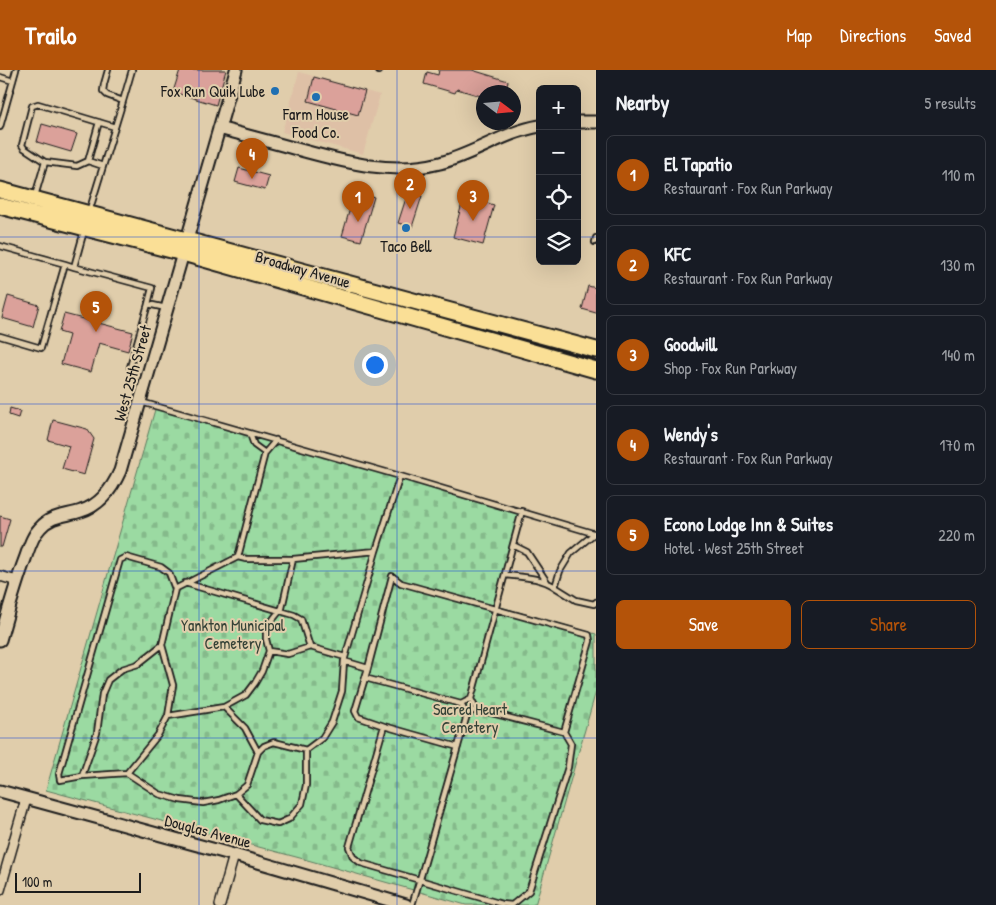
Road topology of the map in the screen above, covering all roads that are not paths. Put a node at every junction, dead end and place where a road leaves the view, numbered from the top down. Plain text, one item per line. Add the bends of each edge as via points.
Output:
1 (16, 70) edge
2 (108, 70) edge
3 (132, 70) edge
4 (236, 70) edge
5 (0, 77) edge
6 (13, 82) junction
7 (123, 101) junction
8 (99, 122) junction
9 (581, 122) edge
10 (596, 122) edge
11 (0, 127) edge
12 (115, 127) junction
13 (536, 127) edge
14 (219, 128) junction
15 (88, 161) junction
16 (45, 162) junction
17 (103, 166) junction
18 (1, 198) edge
19 (34, 199) junction
20 (32, 214) junction
21 (87, 221) junction
22 (0, 246) edge
23 (185, 246) junction
24 (65, 264) junction
25 (74, 267) junction
26 (148, 304) junction
27 (167, 309) junction
28 (0, 336) edge
29 (596, 350) edge
30 (130, 367) dead end
31 (596, 370) edge
32 (140, 402) junction
33 (250, 434) junction
34 (276, 440) junction
35 (265, 453) junction
36 (400, 476) junction
37 (522, 511) junction
38 (596, 533) edge
39 (513, 545) junction
40 (376, 551) junction
41 (238, 557) junction
42 (293, 559) junction
43 (506, 574) junction
44 (0, 576) edge
45 (17, 581) junction
46 (547, 582) junction
47 (186, 584) junction
48 (554, 587) junction
49 (175, 589) junction
50 (596, 602) edge
51 (496, 609) junction
52 (279, 612) junction
53 (0, 640) edge
54 (162, 645) junction
55 (310, 647) junction
56 (269, 651) junction
57 (344, 659) junction
58 (368, 668) junction
59 (364, 678) junction
60 (471, 699) junction
61 (461, 704) junction
62 (224, 707) junction
63 (476, 709) junction
64 (467, 715) junction
65 (168, 716) junction
66 (384, 726) junction
67 (564, 732) junction
68 (458, 747) junction
69 (306, 750) junction
70 (258, 752) junction
71 (127, 773) junction
72 (82, 776) junction
73 (0, 791) edge
74 (236, 794) junction
75 (26, 799) junction
76 (234, 855) junction
77 (420, 880) junction
78 (1, 886) edge
79 (220, 905) edge
80 (406, 905) edge
81 (412, 905) edge

1 - 6 lane
2 - 7 lane via 103,91
3 - 7 lane
4 - 14 street, West 25th Street
5 - 6 lane
6 - 11 lane
7 - 12 lane
8 - 12 lane
8 - 15 lane
8 - 16 lane via 38,104 32,106 22,145
9 - 10 street
12 - 17 lane
13 - 14 street via 508,134 456,158 405,168 336,160
14 - 23 street, West 25th Street
15 - 16 lane via 77,166
15 - 17 lane
16 - 19 lane
17 - 21 lane
18 - 19 highway, Broadway Avenue
18 - 20 highway, Broadway Avenue
19 - 20 lane
19 - 21 highway, Broadway Avenue
20 - 21 highway, Broadway Avenue
21 - 23 highway, Broadway Avenue
21 - 25 lane
22 - 24 lane
23 - 27 street, West 25th Street
23 - 29 highway, Broadway Avenue
23 - 31 highway, Broadway Avenue
24 - 25 lane
24 - 28 lane via 41,348
25 - 26 lane via 152,288
26 - 27 lane
26 - 30 lane
27 - 32 street, West 25th Street
32 - 33 lane
32 - 45 street, West 25th Street via 120,471 109,492 96,504 58,516 40,527
33 - 34 lane
33 - 35 lane via 254,445
34 - 35 lane
34 - 36 lane
35 - 41 lane
36 - 37 lane
36 - 40 lane
37 - 38 lane
37 - 39 lane
38 - 48 lane via 571,553
39 - 43 lane
39 - 46 lane via 527,552
40 - 42 lane
40 - 57 lane
41 - 42 lane
41 - 47 lane
42 - 52 lane
43 - 46 lane
43 - 51 lane
44 - 45 street
45 - 53 street, West 25th Street
46 - 48 lane
47 - 49 lane
47 - 52 lane
48 - 50 lane via 576,600
49 - 54 lane
49 - 72 lane via 169,573 161,567 126,558 120,560 59,774 60,780
51 - 58 lane via 401,583 392,576
51 - 60 lane
51 - 67 lane via 589,635 590,642
52 - 55 lane via 301,619
52 - 56 lane via 266,629
54 - 65 lane via 173,685
54 - 72 lane via 138,664 122,669 108,680 102,694 97,733
55 - 56 lane via 288,654
55 - 57 lane
56 - 62 lane via 256,684 246,695
57 - 58 lane
57 - 69 lane via 342,691 332,722 322,738
58 - 59 lane
59 - 61 lane
59 - 66 lane via 355,711 358,717
60 - 61 lane
60 - 63 lane
61 - 64 lane
62 - 65 lane
62 - 70 lane via 245,728
63 - 64 lane
63 - 67 lane
64 - 68 lane
65 - 71 lane via 158,735
66 - 68 lane
66 - 77 lane via 350,847 353,857 361,863
67 - 77 lane via 571,744 568,767 529,891 512,905 502,904
68 - 77 lane
69 - 70 lane via 274,742
69 - 74 lane via 306,785 302,804 289,819 278,824 260,820
70 - 74 lane via 247,785
71 - 72 lane
71 - 74 lane via 159,794 180,800 203,803
73 - 75 street, Douglas Avenue
75 - 76 street, Douglas Avenue
75 - 78 street
76 - 79 street
76 - 80 street, Douglas Avenue
77 - 81 lane

